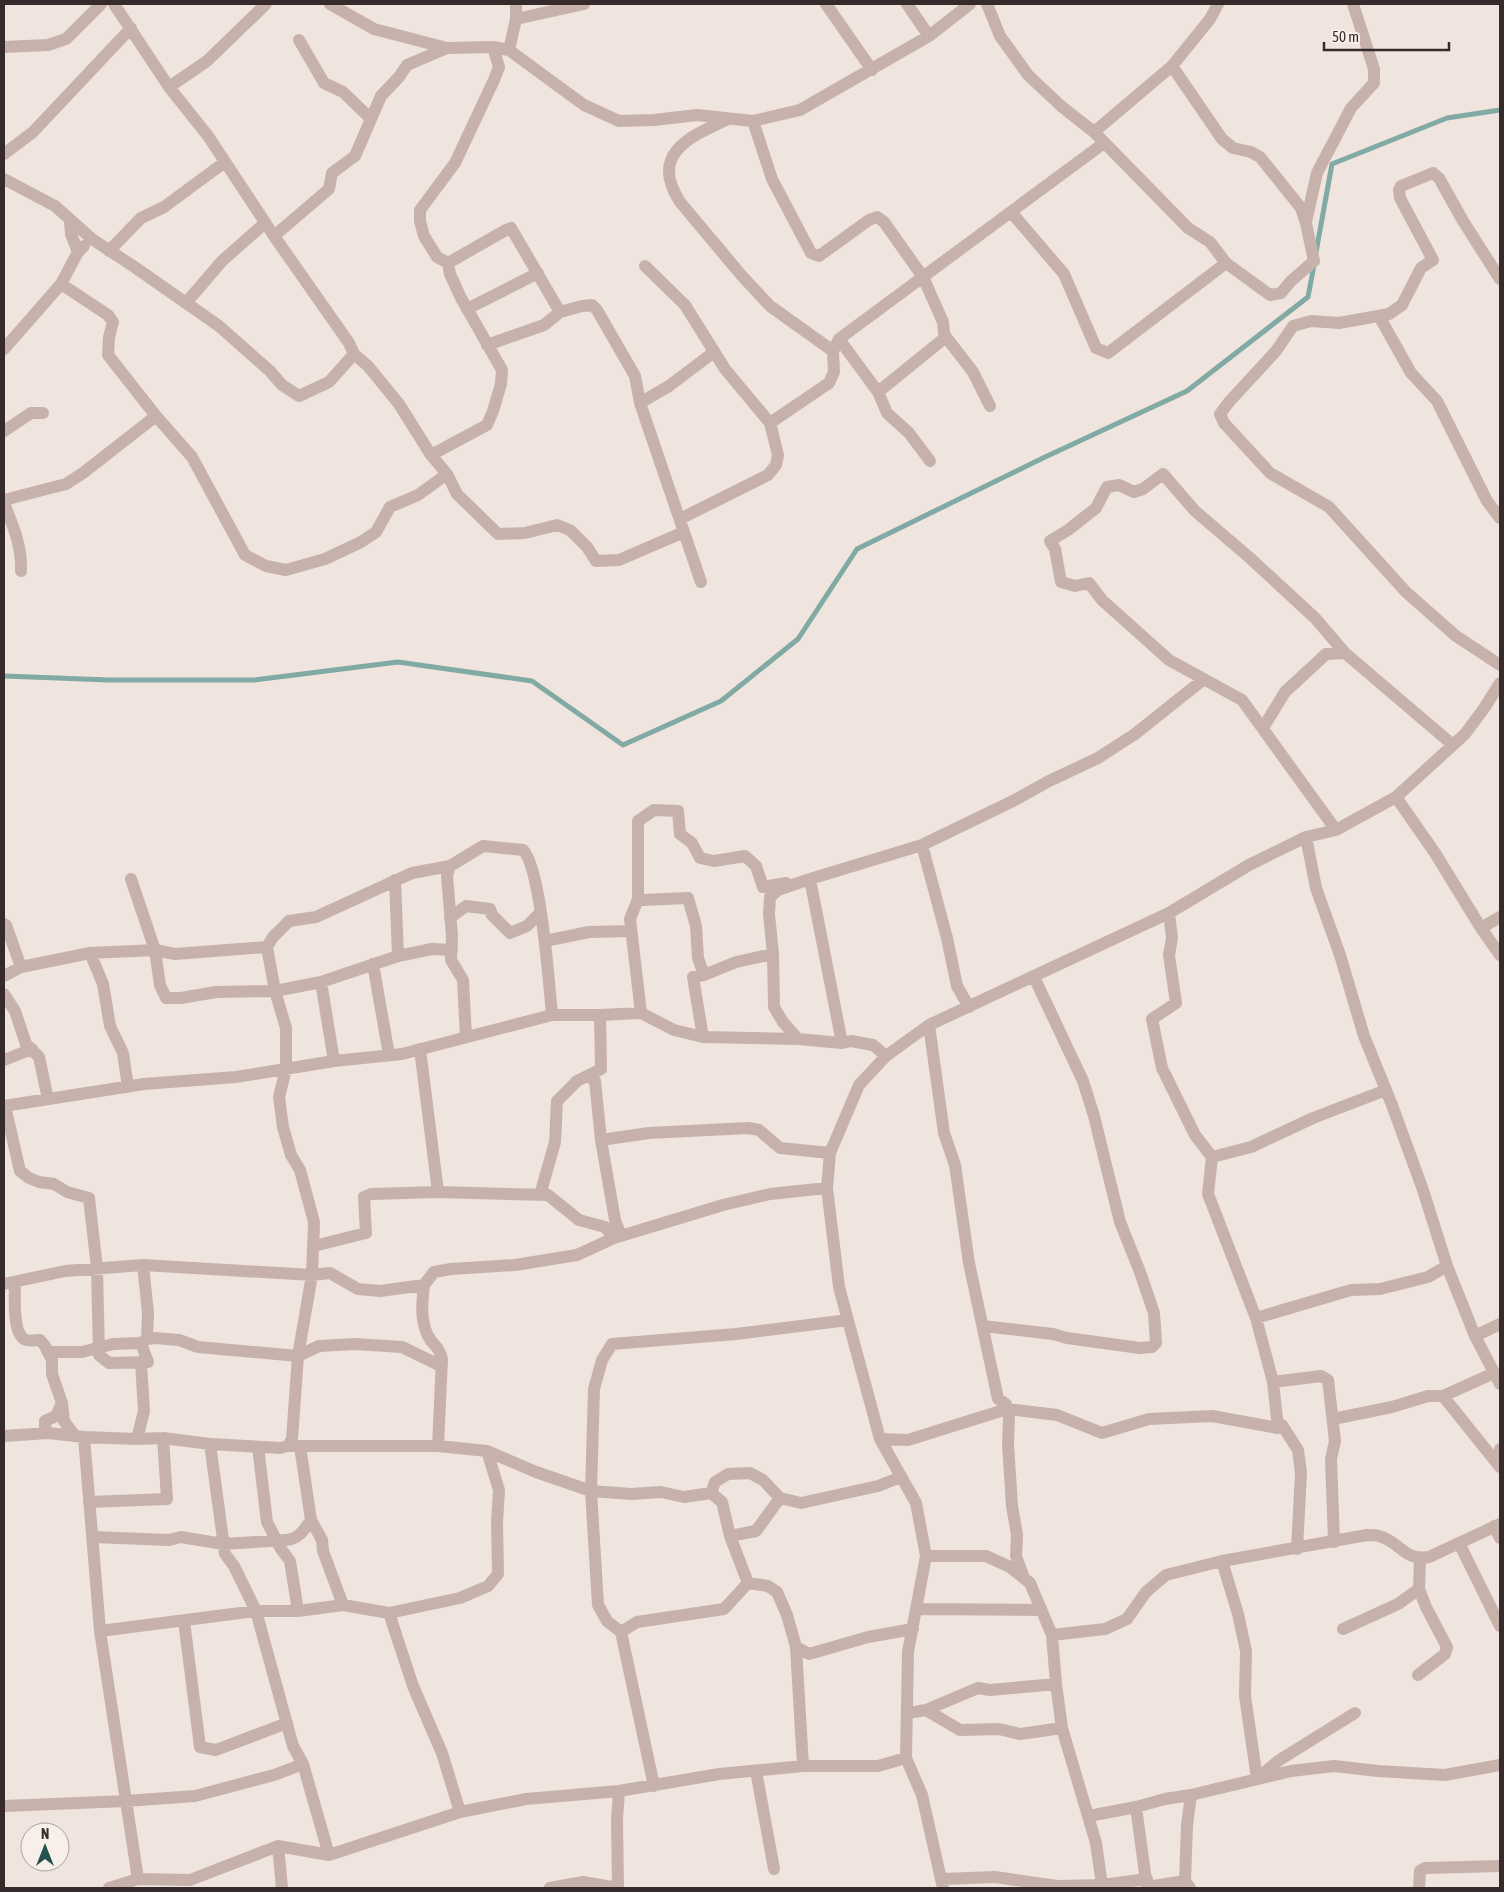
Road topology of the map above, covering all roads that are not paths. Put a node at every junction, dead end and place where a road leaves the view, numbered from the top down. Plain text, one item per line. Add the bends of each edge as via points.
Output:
1 (101, 4) edge
2 (114, 4) edge
3 (266, 4) edge
4 (330, 4) edge
5 (516, 4) edge
6 (584, 4) edge
7 (826, 4) edge
8 (907, 4) edge
9 (970, 4) edge
10 (987, 4) edge
11 (1218, 4) edge
12 (1353, 4) edge
13 (516, 19) junction
14 (131, 28) junction
15 (929, 36) junction
16 (299, 40) dead end
17 (4, 46) edge
18 (493, 47) junction
19 (447, 48) junction
20 (508, 50) junction
21 (1172, 66) junction
22 (872, 70) junction
23 (168, 87) junction
24 (371, 119) junction
25 (728, 119) junction
26 (753, 121) junction
27 (1094, 132) junction
28 (1104, 142) junction
29 (4, 154) edge
30 (225, 162) junction
31 (4, 179) edge
32 (1011, 212) junction
33 (70, 221) junction
34 (265, 223) junction
35 (1306, 223) junction
36 (274, 236) junction
37 (92, 240) junction
38 (109, 251) junction
39 (78, 252) junction
40 (448, 263) junction
41 (1226, 263) junction
42 (645, 266) dead end
43 (538, 273) junction
44 (923, 277) junction
45 (1500, 279) edge
46 (61, 284) junction
47 (186, 303) junction
48 (467, 308) junction
49 (560, 312) junction
50 (1379, 316) junction
51 (946, 337) junction
52 (839, 339) junction
53 (487, 345) junction
54 (4, 349) edge
55 (832, 351) junction
56 (714, 352) junction
57 (354, 354) junction
58 (878, 392) junction
59 (640, 403) junction
60 (990, 406) dead end
61 (43, 413) dead end
62 (156, 416) junction
63 (770, 423) junction
64 (4, 431) edge
65 (431, 455) junction
66 (930, 461) dead end
67 (447, 474) junction
68 (4, 501) edge
69 (1500, 518) edge
70 (680, 519) junction
71 (684, 532) junction
72 (22, 572) dead end
73 (701, 582) dead end
74 (1345, 654) junction
75 (1500, 665) edge
76 (1204, 679) junction
77 (1500, 683) edge
78 (1263, 728) junction
79 (1453, 745) junction
80 (1396, 798) junction
81 (1336, 830) junction
82 (1306, 837) junction
83 (922, 845) junction
84 (450, 866) junction
85 (131, 879) dead end
86 (395, 880) junction
87 (810, 880) junction
88 (638, 899) junction
89 (540, 913) junction
90 (1169, 913) junction
91 (1500, 917) edge
92 (450, 918) junction
93 (4, 924) edge
94 (1481, 928) junction
95 (631, 931) junction
96 (544, 941) junction
97 (267, 948) junction
98 (155, 950) junction
99 (452, 950) junction
100 (90, 953) junction
101 (773, 954) junction
102 (1500, 955) edge
103 (398, 956) junction
104 (373, 964) junction
105 (22, 967) junction
106 (704, 975) junction
107 (4, 976) edge
108 (1034, 978) junction
109 (321, 982) junction
110 (276, 991) junction
111 (4, 994) edge
112 (969, 1007) junction
113 (641, 1013) junction
114 (552, 1015) junction
115 (600, 1016) junction
116 (929, 1025) junction
117 (466, 1037) junction
118 (702, 1038) junction
119 (798, 1039) junction
120 (842, 1043) junction
121 (32, 1049) junction
122 (420, 1049) junction
123 (389, 1055) junction
124 (886, 1056) junction
125 (4, 1060) edge
126 (334, 1061) junction
127 (286, 1069) junction
128 (588, 1076) junction
129 (128, 1087) junction
130 (1386, 1090) junction
131 (48, 1099) junction
132 (4, 1106) edge
133 (601, 1140) junction
134 (830, 1153) junction
135 (1212, 1157) junction
136 (827, 1188) junction
137 (438, 1192) junction
138 (540, 1195) junction
139 (617, 1237) junction
140 (314, 1246) junction
141 (143, 1265) junction
142 (1446, 1266) junction
143 (97, 1268) junction
144 (312, 1275) junction
145 (9, 1283) edge
146 (424, 1285) junction
147 (1256, 1318) junction
148 (848, 1320) junction
149 (1500, 1324) edge
150 (983, 1326) junction
151 (1475, 1336) junction
152 (144, 1341) junction
153 (99, 1348) junction
154 (48, 1352) junction
155 (298, 1356) junction
156 (141, 1363) junction
157 (441, 1366) junction
158 (1497, 1378) edge
159 (1273, 1382) junction
160 (1443, 1396) junction
161 (62, 1402) junction
162 (1007, 1409) junction
163 (1333, 1419) junction
164 (1278, 1428) junction
165 (48, 1432) junction
166 (4, 1436) edge
167 (80, 1436) junction
168 (163, 1438) junction
169 (137, 1439) junction
170 (880, 1439) junction
171 (210, 1444) junction
172 (258, 1446) junction
173 (294, 1446) junction
174 (438, 1446) junction
175 (1500, 1448) edge
176 (487, 1451) junction
177 (1500, 1452) edge
178 (1500, 1467) edge
179 (901, 1477) junction
180 (591, 1491) junction
181 (711, 1493) junction
182 (780, 1498) junction
183 (89, 1502) junction
184 (311, 1520) junction
185 (1497, 1525) edge
186 (730, 1536) junction
187 (93, 1537) junction
188 (1500, 1538) edge
189 (276, 1539) junction
190 (1334, 1542) junction
191 (1459, 1543) junction
192 (223, 1544) junction
193 (1297, 1549) junction
194 (926, 1556) junction
195 (1420, 1559) junction
196 (1222, 1560) junction
197 (1024, 1578) junction
198 (748, 1583) junction
199 (1419, 1589) junction
200 (343, 1605) junction
201 (917, 1609) junction
202 (1040, 1610) junction
203 (256, 1611) junction
204 (298, 1611) junction
205 (389, 1612) junction
206 (184, 1621) junction
207 (1500, 1626) edge
208 (913, 1629) junction
209 (1343, 1629) dead end
210 (100, 1631) junction
211 (621, 1632) junction
212 (1052, 1635) junction
213 (796, 1648) junction
214 (1418, 1675) dead end
215 (1056, 1684) junction
216 (926, 1710) junction
217 (908, 1713) junction
218 (1355, 1713) dead end
219 (287, 1724) junction
220 (1062, 1728) junction
221 (906, 1758) junction
222 (303, 1764) junction
223 (1500, 1765) edge
224 (803, 1766) junction
225 (756, 1771) junction
226 (1257, 1779) junction
227 (654, 1786) junction
228 (619, 1791) junction
229 (1191, 1795) junction
230 (126, 1801) junction
231 (4, 1806) edge
232 (1136, 1807) junction
233 (460, 1812) junction
234 (1089, 1816) junction
235 (278, 1846) junction
236 (329, 1855) junction
237 (1500, 1866) edge
238 (774, 1869) dead end
239 (138, 1879) junction
240 (190, 1884) edge
241 (942, 1884) edge
242 (1102, 1885) junction
243 (1147, 1885) edge
244 (1188, 1885) edge
245 (109, 1888) edge
246 (282, 1888) edge
247 (550, 1888) edge
248 (618, 1888) edge
249 (1419, 1888) edge

1 - 17 street via 66,39 48,45
2 - 14 street
3 - 23 street via 207,60
4 - 19 street via 374,29
5 - 13 street
6 - 13 street
7 - 22 street
8 - 15 street
9 - 15 street
10 - 27 street via 1000,36 1028,75
11 - 21 street via 1210,19
12 - 35 street via 1374,69 1374,83 1351,108 1317,173
13 - 20 street
14 - 23 street
14 - 29 street via 33,132
15 - 22 street
16 - 24 street via 324,83 343,92
18 - 19 street
18 - 20 street
18 - 40 street via 499,67 494,80 455,163 420,210 424,236 437,257
19 - 24 street via 407,65 381,96
20 - 25 street via 584,105 619,121 697,115
21 - 27 street
21 - 35 street via 1222,139 1233,148 1260,157 1301,208
22 - 26 street via 800,110
23 - 30 street
24 - 36 street via 355,156 332,173 329,188
25 - 26 street
25 - 55 street via 695,135 674,154 667,172 672,189 770,306
26 - 44 street via 772,179 811,253 818,256 877,217 884,222
27 - 28 street
28 - 32 street
28 - 41 street via 1188,228 1210,242
30 - 34 street
30 - 38 street via 164,207 141,218
31 - 33 street via 55,206
32 - 41 street via 1064,274 1096,348 1108,353
32 - 44 street
33 - 37 street
33 - 39 street
34 - 36 street
34 - 47 street via 222,261
35 - 41 street via 1314,261 1280,293 1270,295
36 - 57 street
37 - 38 street
37 - 39 street
38 - 47 street
39 - 46 street
40 - 43 street via 511,228
40 - 48 street
42 - 56 street via 685,305
43 - 48 street
43 - 49 street
44 - 51 street via 943,322
44 - 52 street
45 - 50 street via 1433,173 1399,190 1400,198 1433,260 1421,268 1402,305 1389,314
46 - 54 street
46 - 62 street via 108,315 113,322 108,355
47 - 57 street via 219,326 282,385 299,396 329,382
48 - 53 street
49 - 53 street via 544,325
49 - 59 street via 592,305 597,310 635,376
50 - 69 street via 1411,373 1437,401 1488,501
50 - 75 street via 1339,323 1311,321 1293,326 1276,351 1220,414 1224,423 1270,473 1329,507 1406,592 1456,636
51 - 58 street
51 - 60 street via 973,372
52 - 55 street
52 - 58 street
53 - 65 street via 502,370 501,384 487,425
55 - 63 street via 834,372 829,383
56 - 59 street
56 - 63 street
57 - 65 street via 399,404
58 - 66 street via 888,413 910,433
59 - 70 street
61 - 64 street via 31,413
62 - 67 street via 192,457 245,555 266,566 286,570 325,559 362,542 376,532 390,507 418,495
62 - 68 street via 66,484
63 - 70 street via 778,455 776,465 768,475
65 - 67 street
67 - 71 street via 457,494 498,534 525,533 557,525 570,530 596,561 619,560
68 - 72 street via 22,556
70 - 71 street
71 - 73 street
74 - 76 street via 1315,618 1195,511 1163,474 1134,492 1119,485 1107,487 1096,508 1050,541 1055,549 1061,582 1075,586 1089,583 1102,600 1169,660
74 - 78 street via 1326,654 1285,692
74 - 79 street
76 - 78 street via 1242,700
76 - 83 street via 1135,734 1098,758
77 - 79 street via 1465,734
78 - 81 street
79 - 80 street
80 - 81 street
80 - 94 street via 1435,853
81 - 82 street
82 - 90 street via 1249,865
82 - 130 street via 1316,888 1364,1036
83 - 87 street
83 - 112 street via 957,986
84 - 86 street via 412,873
84 - 89 street via 483,846 523,850 535,876
84 - 92 street
85 - 98 street
86 - 97 street via 316,917 290,921 273,937
86 - 103 street
87 - 88 street via 763,887 756,866 745,856 714,861 700,858 692,843 680,834 678,811 654,810 638,821
87 - 101 street via 778,890 770,897
87 - 120 street
88 - 95 street via 630,919
88 - 106 street via 688,898
89 - 92 street via 528,926 510,933 490,910 466,906
89 - 96 street
90 - 108 street
90 - 135 street via 1172,938 1169,956 1176,1002 1152,1019 1162,1068 1195,1135
91 - 94 street
92 - 99 street
93 - 105 street
94 - 102 street
95 - 96 street via 589,932
95 - 113 street
96 - 114 street
97 - 98 street via 175,954
97 - 110 street
98 - 100 street
98 - 110 street via 160,986 166,998 216,992
99 - 103 street via 432,949
99 - 117 street via 451,960 463,980
100 - 105 street
100 - 129 street via 103,984 110,1026 124,1053
101 - 106 street via 736,962
101 - 119 street via 774,1007
103 - 104 street
104 - 109 street
104 - 123 street
105 - 107 street
106 - 118 street via 693,977
108 - 112 street
108 - 150 street via 1083,1081 1120,1222 1154,1313 1156,1343 1152,1347 1140,1348
109 - 110 street
109 - 126 street
110 - 127 street via 286,1028
111 - 121 street via 15,1011 26,1044
112 - 116 street
113 - 115 street
113 - 118 street via 674,1030
114 - 115 street
114 - 117 street
115 - 128 street via 601,1069
116 - 124 street
116 - 150 street via 944,1133 955,1165 969,1263
117 - 122 street
118 - 119 street
119 - 120 street
120 - 124 street via 851,1040 874,1046
121 - 125 street
121 - 131 street via 39,1057
122 - 123 street
122 - 137 street
123 - 126 street
124 - 134 street via 859,1085
126 - 127 street
127 - 129 street
127 - 140 street via 279,1097 283,1127 291,1155 300,1170 314,1222
128 - 133 street via 595,1081
128 - 138 street via 557,1101 555,1142
129 - 131 street
130 - 135 street via 1313,1118 1251,1147
130 - 142 street via 1423,1190
131 - 132 street
132 - 143 street via 20,1171 39,1182 54,1184 88,1198
133 - 134 street via 649,1133 748,1128 759,1130 780,1148
133 - 139 street
134 - 136 street
135 - 147 street via 1208,1194
136 - 139 street via 760,1196
136 - 148 street via 839,1287
137 - 138 street
137 - 140 street via 371,1194 364,1197 366,1233
138 - 139 street via 548,1195 579,1220 605,1227
139 - 146 street via 577,1255 434,1272
140 - 144 street
141 - 143 street
141 - 144 street
141 - 152 street via 148,1313
142 - 147 street via 1428,1277 1380,1289 1351,1290
142 - 151 street
143 - 145 street
143 - 153 street
144 - 146 street via 330,1273 358,1289 380,1291
144 - 155 street
145 - 154 street via 17,1325 23,1338 40,1340
146 - 157 street via 423,1324 429,1338 440,1349
147 - 159 street
148 - 170 street
148 - 180 street via 736,1334 612,1344 602,1360 594,1389
149 - 151 street
150 - 162 street via 998,1399 1006,1404
151 - 158 street
152 - 153 street
152 - 155 street via 155,1338 179,1340 198,1348
152 - 156 street via 148,1362
153 - 154 street via 82,1352
153 - 156 street via 99,1355 109,1363
154 - 161 street
155 - 157 street via 319,1346 355,1344 402,1348
155 - 173 street
156 - 169 street via 144,1411
157 - 174 street
158 - 160 street
159 - 163 street via 1321,1376 1328,1380
159 - 164 street
160 - 163 street via 1428,1396
160 - 178 street
161 - 165 street via 56,1416 45,1421
161 - 167 street via 64,1421
162 - 164 street via 1057,1415 1102,1433 1149,1419 1212,1416
162 - 170 street via 908,1440
162 - 197 street via 1016,1556
163 - 190 street
164 - 193 street via 1282,1425 1298,1450 1301,1473
165 - 166 street
165 - 167 street
167 - 169 street
167 - 183 street
168 - 169 street
168 - 171 street
168 - 183 street via 167,1499
170 - 179 street
171 - 172 street
171 - 192 street
172 - 173 street
172 - 189 street via 267,1522
173 - 174 street
173 - 184 street
174 - 176 street
175 - 177 street
176 - 180 street
176 - 205 street via 499,1490 498,1574 488,1586 460,1598
179 - 182 street via 878,1486 801,1503
179 - 194 street via 916,1503
180 - 181 street via 661,1492 684,1498
180 - 211 street via 598,1605 607,1621
181 - 182 street via 715,1482 728,1474 750,1473 763,1480
181 - 186 street via 722,1502
182 - 186 street via 756,1531
183 - 187 street
184 - 189 street via 293,1539
184 - 200 street via 322,1540
185 - 188 street
185 - 191 street
186 - 198 street
187 - 192 street via 169,1540 181,1537
187 - 210 street
189 - 192 street
189 - 204 street via 290,1561
190 - 193 street
190 - 195 street via 1379,1536 1409,1556
191 - 195 street
191 - 207 street
192 - 203 street via 225,1554
193 - 196 street
194 - 197 street via 986,1556 1010,1567
194 - 201 street
195 - 199 street
196 - 212 street via 1166,1575 1146,1592 1127,1619 1106,1629
196 - 226 street via 1246,1650 1244,1696
197 - 202 street via 1030,1583
198 - 211 street via 724,1609 637,1622
198 - 213 street via 768,1586 777,1592 788,1615
199 - 209 street via 1398,1604
199 - 214 street via 1447,1647 1445,1654
200 - 204 street
200 - 205 street
201 - 202 street
201 - 208 street
202 - 212 street
203 - 204 street
203 - 206 street
203 - 219 street
205 - 233 street via 413,1686 442,1753
206 - 210 street
206 - 219 street via 200,1747 216,1750
208 - 213 street via 868,1637 809,1654
208 - 217 street via 908,1652
210 - 230 street
211 - 227 street
212 - 215 street
213 - 224 street
215 - 216 street via 990,1690 978,1688
215 - 220 street
216 - 217 street
216 - 220 street via 960,1730 999,1729 1020,1734
217 - 221 street
218 - 226 street
219 - 222 street via 293,1746
220 - 234 street
221 - 224 street via 878,1766
221 - 241 street via 922,1795
222 - 230 street via 274,1776 195,1796
222 - 236 street
223 - 226 street via 1445,1775 1334,1766
224 - 225 street
225 - 227 street
225 - 238 street
226 - 229 street
227 - 228 street
228 - 233 street via 526,1799
228 - 248 street via 616,1820
229 - 232 street
229 - 244 street via 1187,1825
230 - 231 street
230 - 239 street
232 - 234 street
232 - 243 street
233 - 236 street
234 - 242 street
235 - 236 street
235 - 240 street
235 - 246 street
237 - 249 street via 1425,1868 1420,1871
239 - 240 street
239 - 245 street
241 - 242 street via 995,1877 1057,1886
242 - 243 street
243 - 244 street
247 - 248 street via 583,1882

